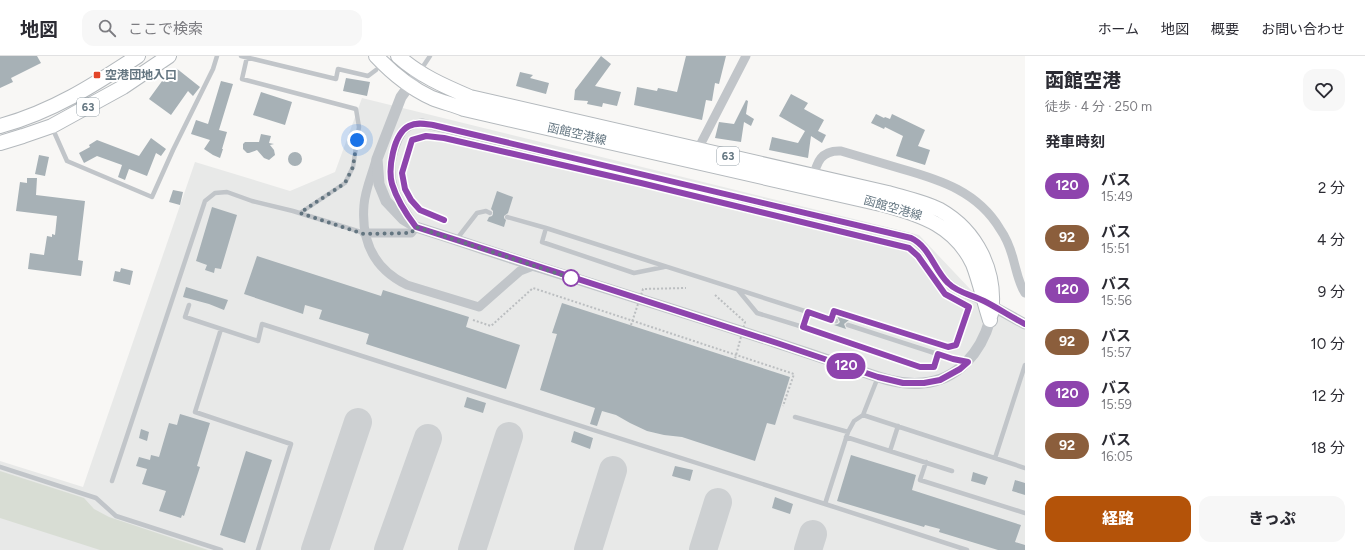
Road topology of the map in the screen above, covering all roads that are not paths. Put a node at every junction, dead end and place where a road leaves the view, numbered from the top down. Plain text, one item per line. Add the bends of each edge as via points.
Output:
1 (138, 56) edge
2 (217, 56) edge
3 (241, 56) edge
4 (376, 56) edge
5 (398, 56) edge
6 (430, 56) edge
7 (746, 56) edge
8 (167, 57) edge
9 (247, 57) junction
10 (376, 70) dead end
11 (419, 72) junction
12 (409, 85) junction
13 (0, 126) edge
14 (55, 134) dead end
15 (0, 143) edge
16 (698, 149) junction
17 (377, 159) junction
18 (811, 182) junction
19 (300, 213) junction
20 (490, 213) dead end
21 (507, 217) dead end
22 (444, 220) dead end
23 (416, 227) junction
24 (546, 228) junction
25 (364, 234) junction
26 (456, 240) junction
27 (533, 266) junction
28 (666, 266) junction
29 (738, 290) junction
30 (1025, 294) edge
31 (988, 303) junction
32 (189, 305) dead end
33 (808, 312) junction
34 (990, 320) joint
35 (1025, 324) edge
36 (848, 325) dead end
37 (803, 327) junction
38 (221, 329) junction
39 (938, 354) junction
40 (968, 362) junction
41 (1025, 365) edge
42 (878, 377) junction
43 (863, 415) junction
44 (796, 418) dead end
45 (898, 426) junction
46 (847, 435) junction
47 (890, 451) junction
48 (995, 458) junction
49 (926, 462) junction
50 (0, 467) edge
51 (1025, 468) edge
52 (952, 471) dead end
53 (112, 481) dead end
54 (826, 504) junction
55 (1025, 513) edge
56 (221, 550) edge
57 (258, 550) edge
58 (967, 550) edge

1 - 13 main road, 63 via 65,101
2 - 14 lane via 152,196 68,161
3 - 9 lane
4 - 12 main road, 函館空港線 / 63
5 - 11 main road, 函館空港線 / 63
6 - 11 lane
7 - 16 street
8 - 15 main road, 63 via 123,87 52,126
9 - 10 lane via 336,79 338,69 368,76
9 - 19 lane via 242,79 356,109 358,134 353,167 345,183
11 - 12 street
11 - 16 main road, 函館空港線 / 63 via 470,97
12 - 17 street via 394,112
12 - 18 main road, 函館空港線 / 63 via 432,98 464,109
16 - 18 main road, 函館空港線 / 63
17 - 23 street via 379,184 386,201
17 - 25 street via 364,204
18 - 30 street via 821,158 826,153 841,151 938,179 959,189 977,202 1001,229 1011,249
18 - 31 main road, 函館空港線 / 63 via 915,213 934,222 963,247 973,264
19 - 25 lane
19 - 53 lane via 227,192 215,193 205,201
20 - 26 lane via 477,213
21 - 24 lane
22 - 33 lane via 420,210 405,189 402,173 412,140 426,136 444,138 909,248 918,256 945,294 969,307 956,345 948,347 834,311 834,320
23 - 25 street via 411,233
23 - 26 street
23 - 31 street via 396,195 390,169 392,154 403,131 414,124 422,124 911,238 918,241 954,288
24 - 28 lane
24 - 28 lane via 542,242 634,273
25 - 27 street via 379,265 398,280 479,307 520,271
26 - 27 street
27 - 42 street
28 - 29 lane
29 - 33 lane
29 - 37 lane via 757,313
31 - 34 main road, 函館空港線 / 63
31 - 35 street
32 - 38 lane via 185,317
33 - 37 lane
34 - 40 street via 986,332
36 - 39 lane
37 - 39 lane via 920,367 934,367
38 - 54 lane via 258,341 262,324
38 - 57 lane via 195,412 291,444
39 - 40 lane
40 - 42 street via 940,380 924,383 903,383
41 - 48 lane
42 - 43 lane
43 - 45 lane
43 - 46 lane via 854,421
44 - 46 lane
45 - 47 lane
45 - 48 lane
46 - 47 lane
46 - 54 lane
47 - 49 lane
48 - 51 lane
49 - 52 lane
49 - 55 lane via 920,480
50 - 56 lane via 96,498 116,516
54 - 58 lane

